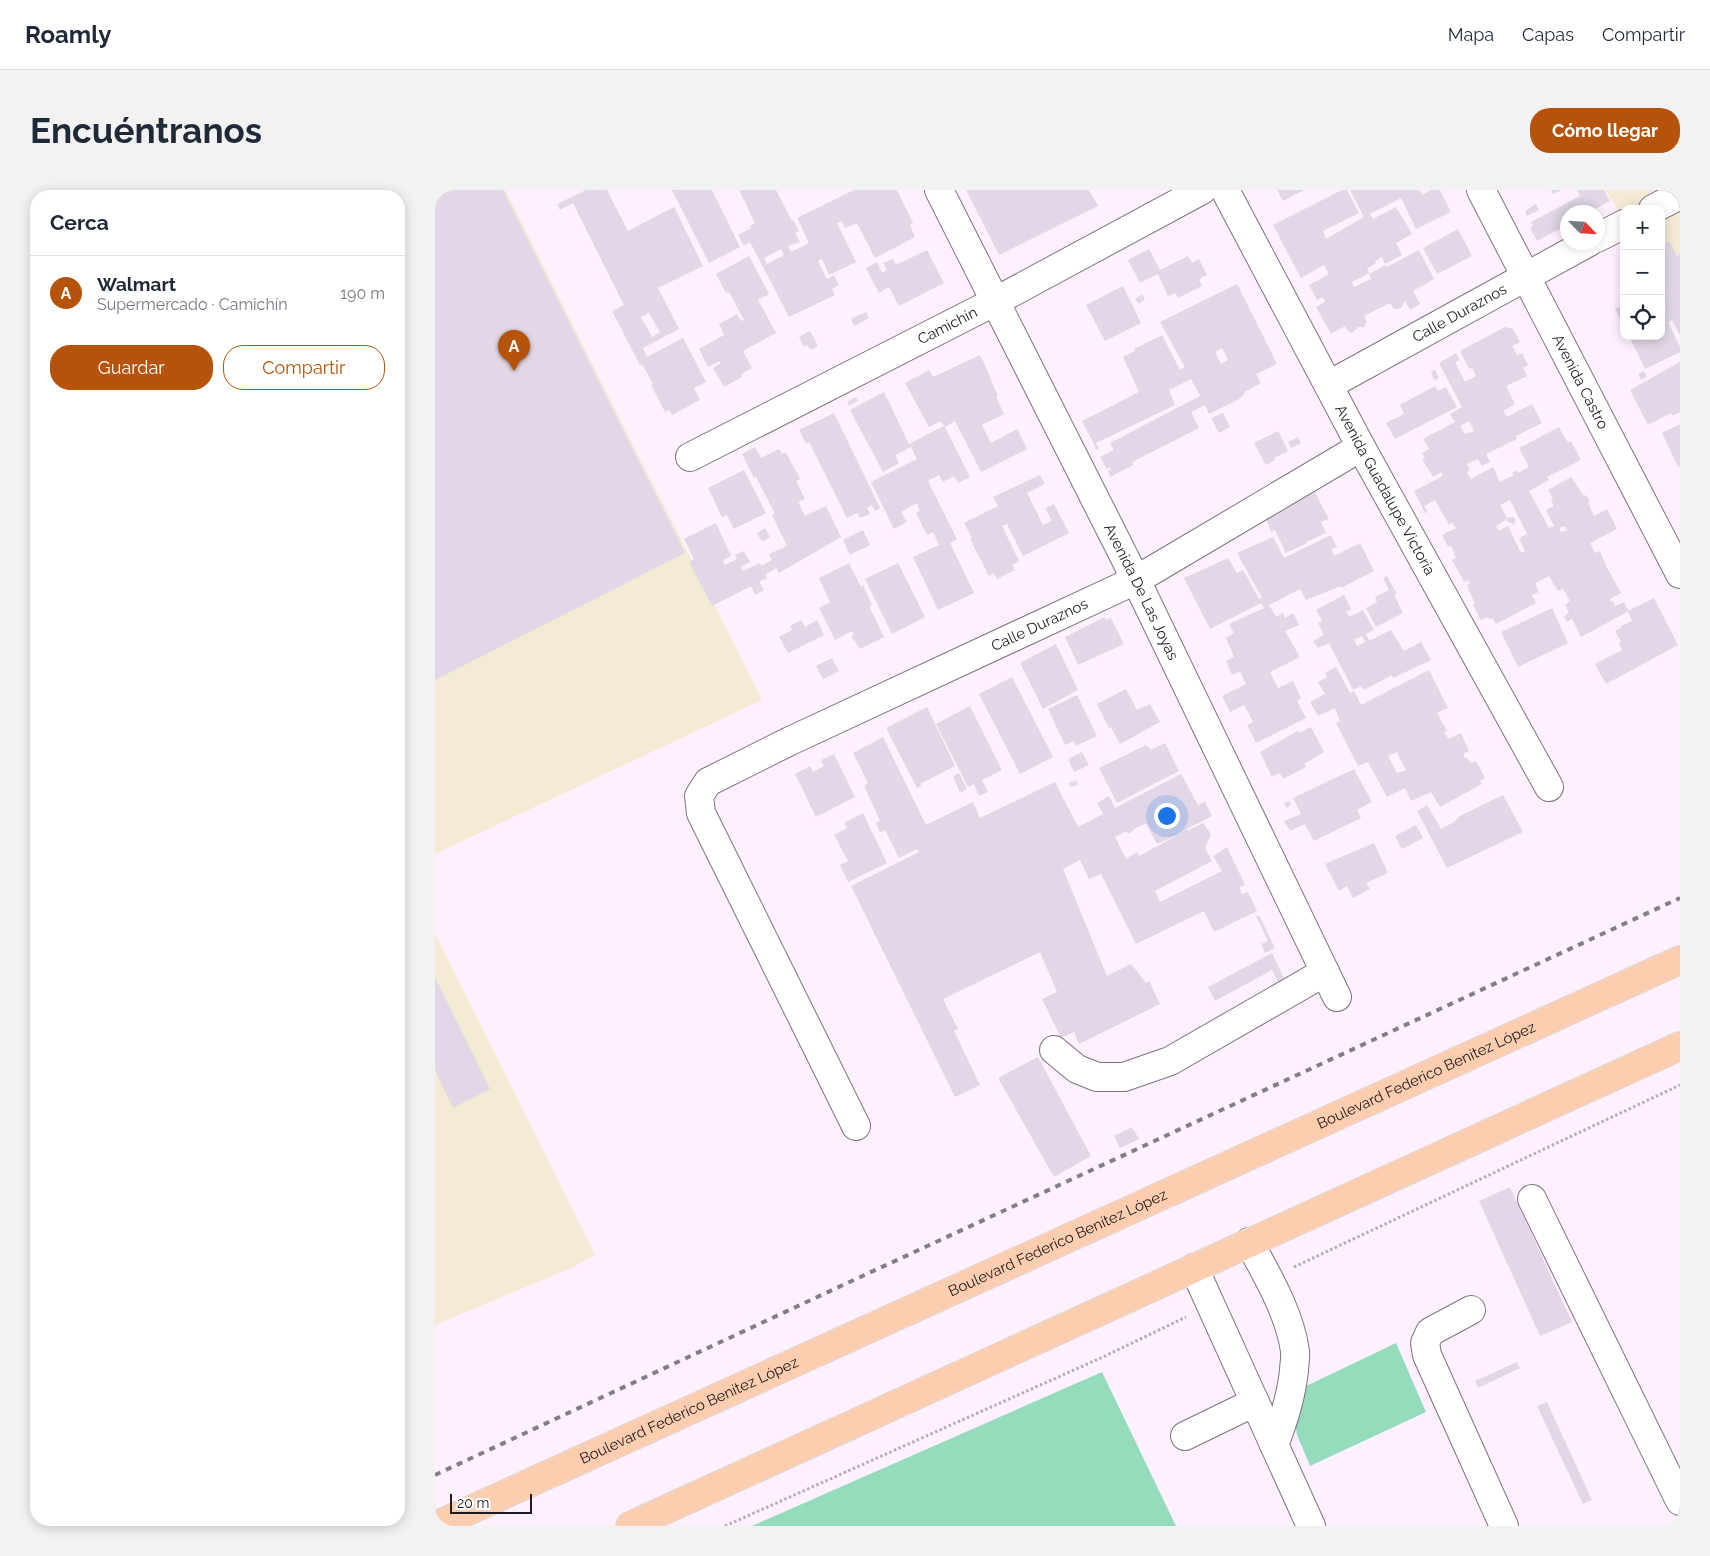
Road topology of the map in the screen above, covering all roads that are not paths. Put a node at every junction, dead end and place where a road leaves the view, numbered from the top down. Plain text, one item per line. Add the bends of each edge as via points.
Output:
1 (939, 190) edge
2 (1202, 190) edge
3 (1225, 190) edge
4 (1481, 190) edge
5 (1680, 195) edge
6 (1661, 205) edge
7 (1620, 226) edge
8 (1605, 234) edge
9 (1574, 250) edge
10 (1526, 276) junction
11 (996, 301) junction
12 (1329, 385) junction
13 (1361, 447) junction
14 (690, 457) dead end
15 (1680, 574) edge
16 (1136, 580) junction
17 (1549, 787) dead end
18 (1680, 960) edge
19 (1325, 972) junction
20 (1337, 997) dead end
21 (1680, 1046) edge
22 (1054, 1050) dead end
23 (856, 1126) dead end
24 (1532, 1199) dead end
25 (1249, 1242) junction
26 (1194, 1268) junction
27 (1471, 1310) dead end
28 (1255, 1402) junction
29 (1185, 1436) dead end
30 (1274, 1445) junction
31 (1680, 1501) edge
32 (435, 1526) edge
33 (630, 1526) edge
34 (1311, 1526) edge
35 (1505, 1526) edge

1 - 11 street, Avenida De Las Joyas
2 - 11 street, Camichín
3 - 12 street, Avenida Guadalupe Victoria
4 - 10 street, Avenida Castro
5 - 6 street
7 - 8 street
9 - 10 street, Calle Duraznos
10 - 12 street, Calle Duraznos
10 - 15 street, Avenida Castro
11 - 14 street, Camichín
11 - 16 street, Avenida De Las Joyas
12 - 13 street, Avenida Guadalupe Victoria
13 - 16 street, Calle Duraznos
13 - 17 street, Avenida Guadalupe Victoria
16 - 19 street, Avenida De Las Joyas
16 - 23 street, Calle Duraznos via 790,741 708,782 699,796 701,813
18 - 32 main road, Boulevard Federico Benítez López
19 - 20 street, Avenida De Las Joyas
19 - 22 street via 1170,1061 1124,1077 1097,1077 1077,1069
21 - 25 main road
24 - 31 street
25 - 26 main road
25 - 30 street via 1269,1278 1290,1328 1295,1353 1287,1411
26 - 28 street
26 - 33 main road
27 - 35 street via 1430,1332 1425,1349
28 - 29 street
28 - 30 street
30 - 34 street

